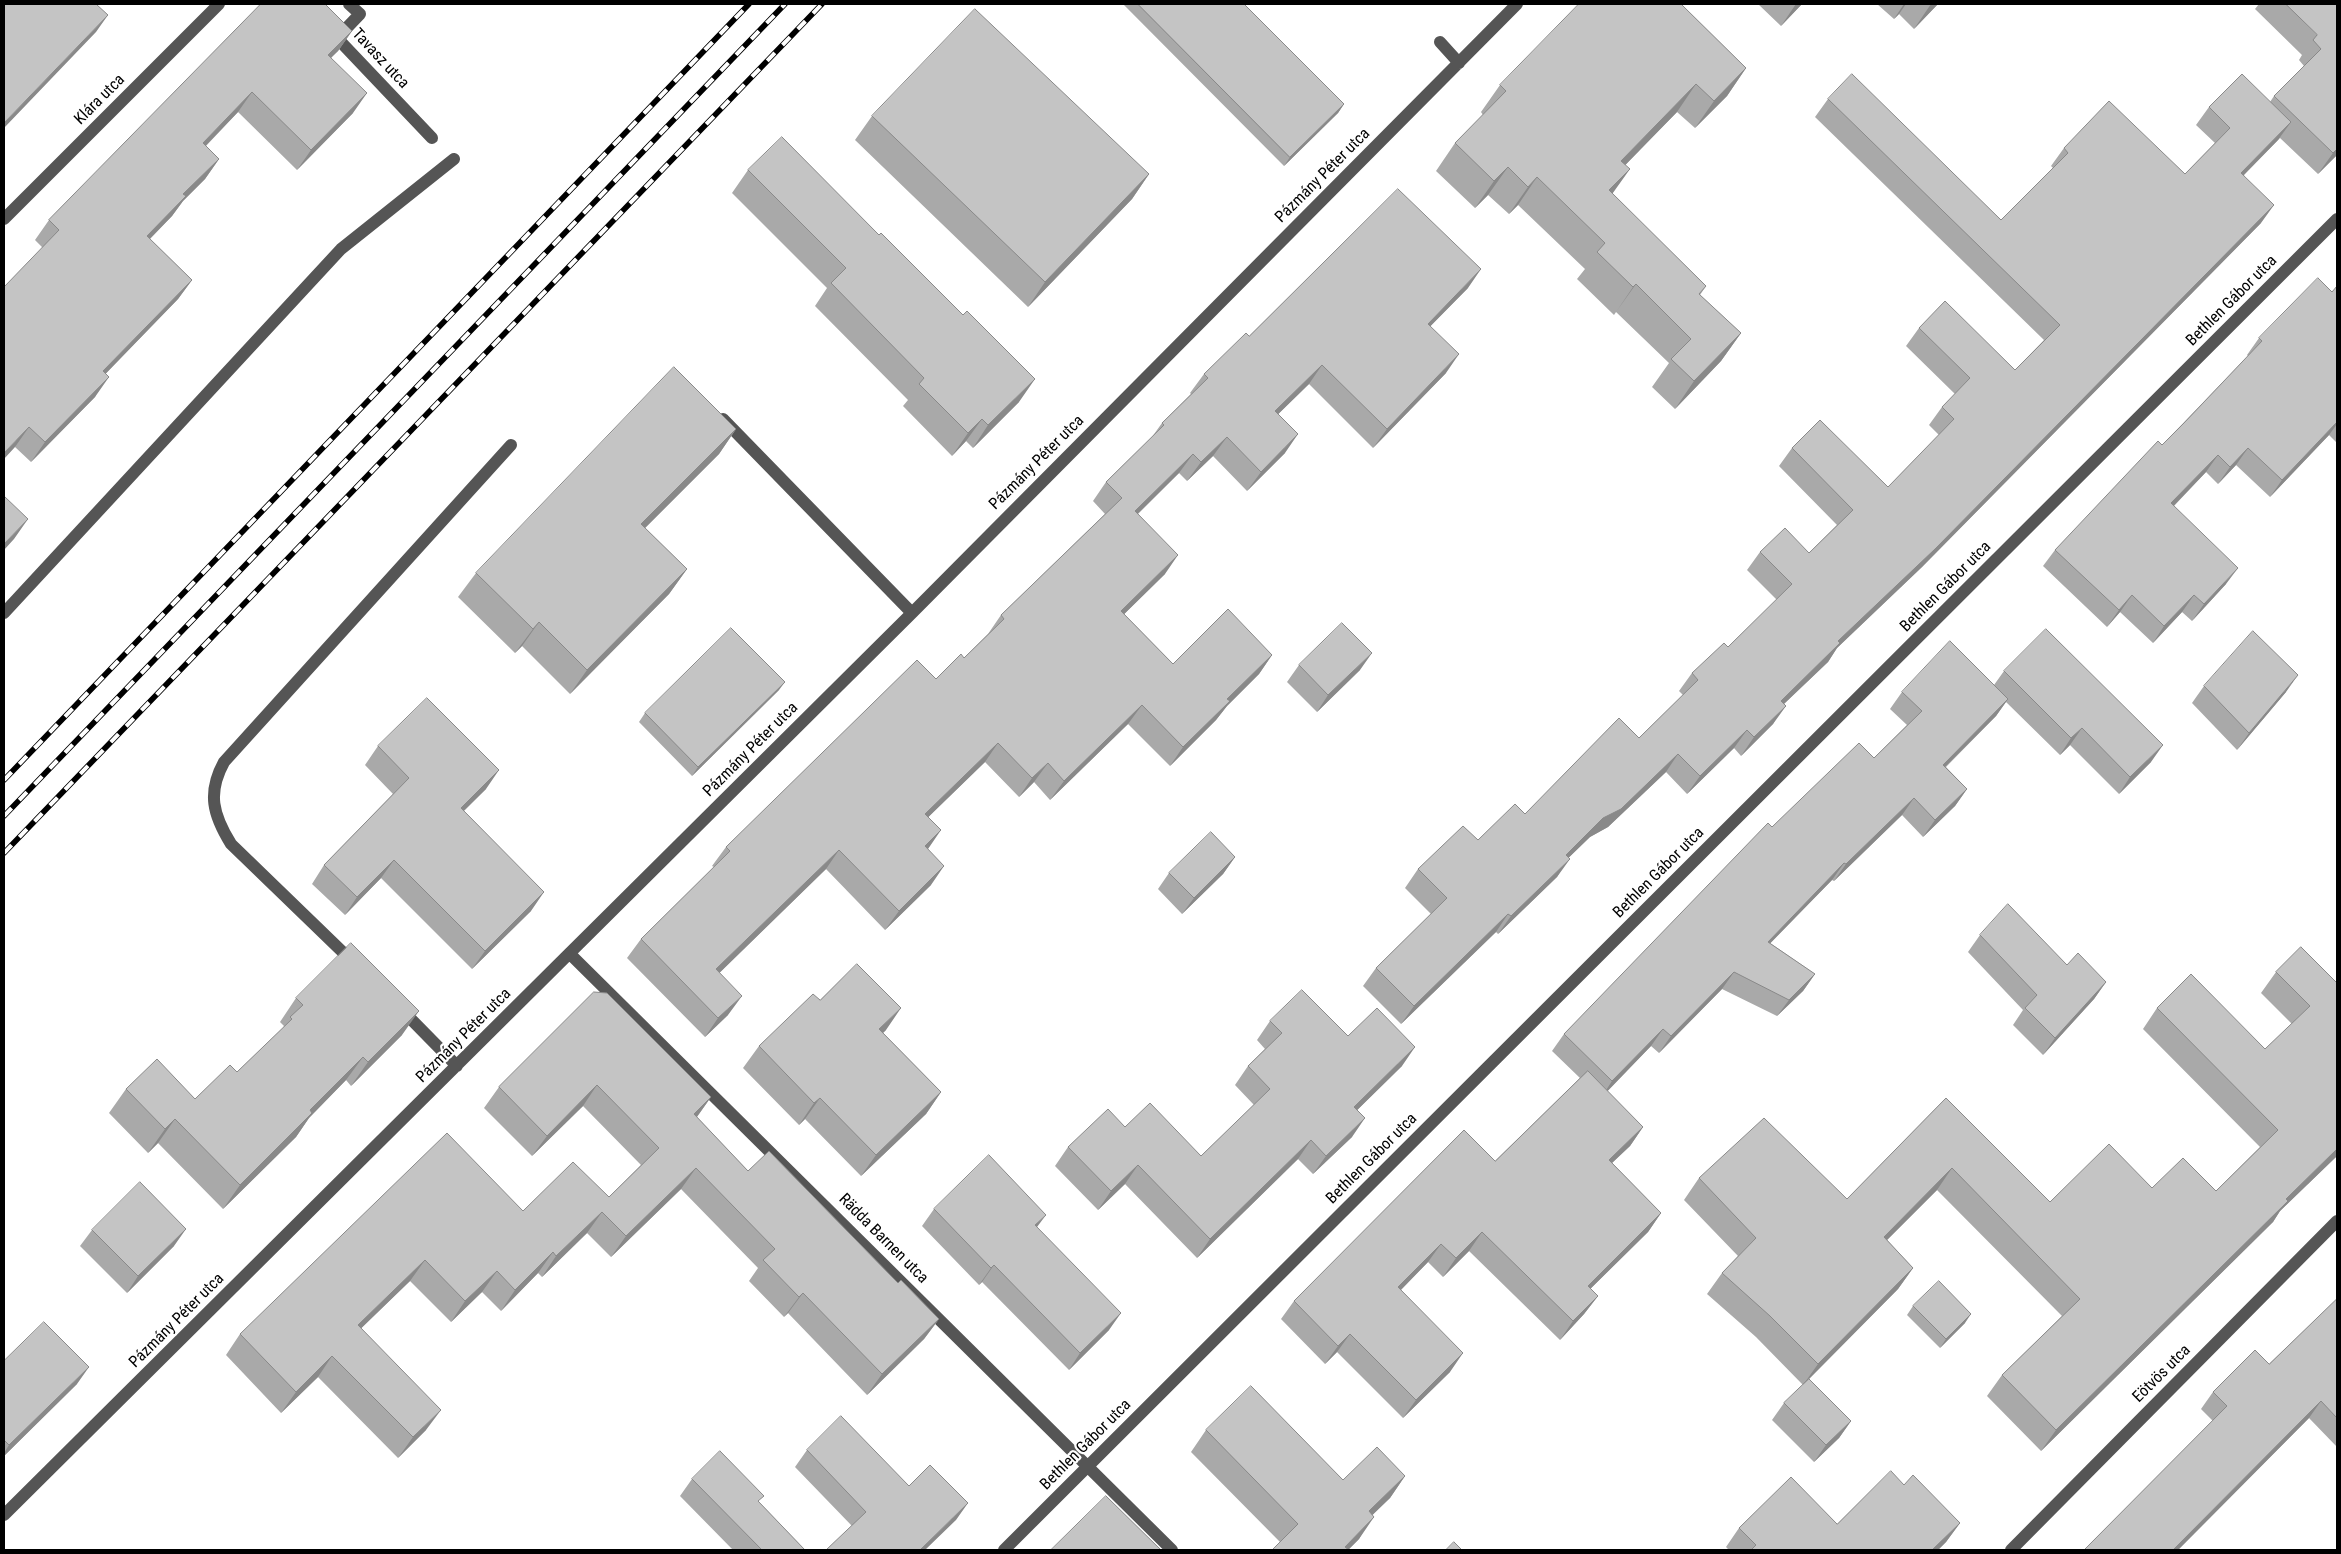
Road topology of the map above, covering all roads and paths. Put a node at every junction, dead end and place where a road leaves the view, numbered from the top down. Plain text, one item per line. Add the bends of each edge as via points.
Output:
1 (219, 4) edge
2 (349, 4) edge
3 (1517, 4) edge
4 (1440, 42) dead end
5 (1459, 63) junction
6 (432, 138) dead end
7 (454, 159) dead end
8 (4, 219) edge
9 (2337, 219) edge
10 (714, 410) edge
11 (511, 444) dead end
12 (4, 613) edge
13 (912, 613) junction
14 (570, 954) junction
15 (363, 972) edge
16 (390, 999) edge
17 (457, 1066) junction
18 (2337, 1221) edge
19 (1089, 1466) junction
20 (4, 1515) edge
21 (1004, 1550) edge
22 (1172, 1550) edge
23 (2010, 1550) edge

1 - 8 street, Klára utca
2 - 6 street, Tavasz utca via 360,14 337,38
3 - 5 street, Pázmány Péter utca
4 - 5 street
5 - 13 street, Pázmány Péter utca
7 - 12 street via 341,249
9 - 19 street, Bethlen Gábor utca
10 - 13 street
11 - 15 street via 224,762 216,776 213,792 215,811 231,844
13 - 14 street, Pázmány Péter utca
14 - 17 street, Pázmány Péter utca
14 - 19 street, Rädda Barnen utca
16 - 17 street
17 - 20 street, Pázmány Péter utca
18 - 23 street, Eötvös utca
19 - 21 street, Bethlen Gábor utca
19 - 22 street, Rädda Barnen utca

